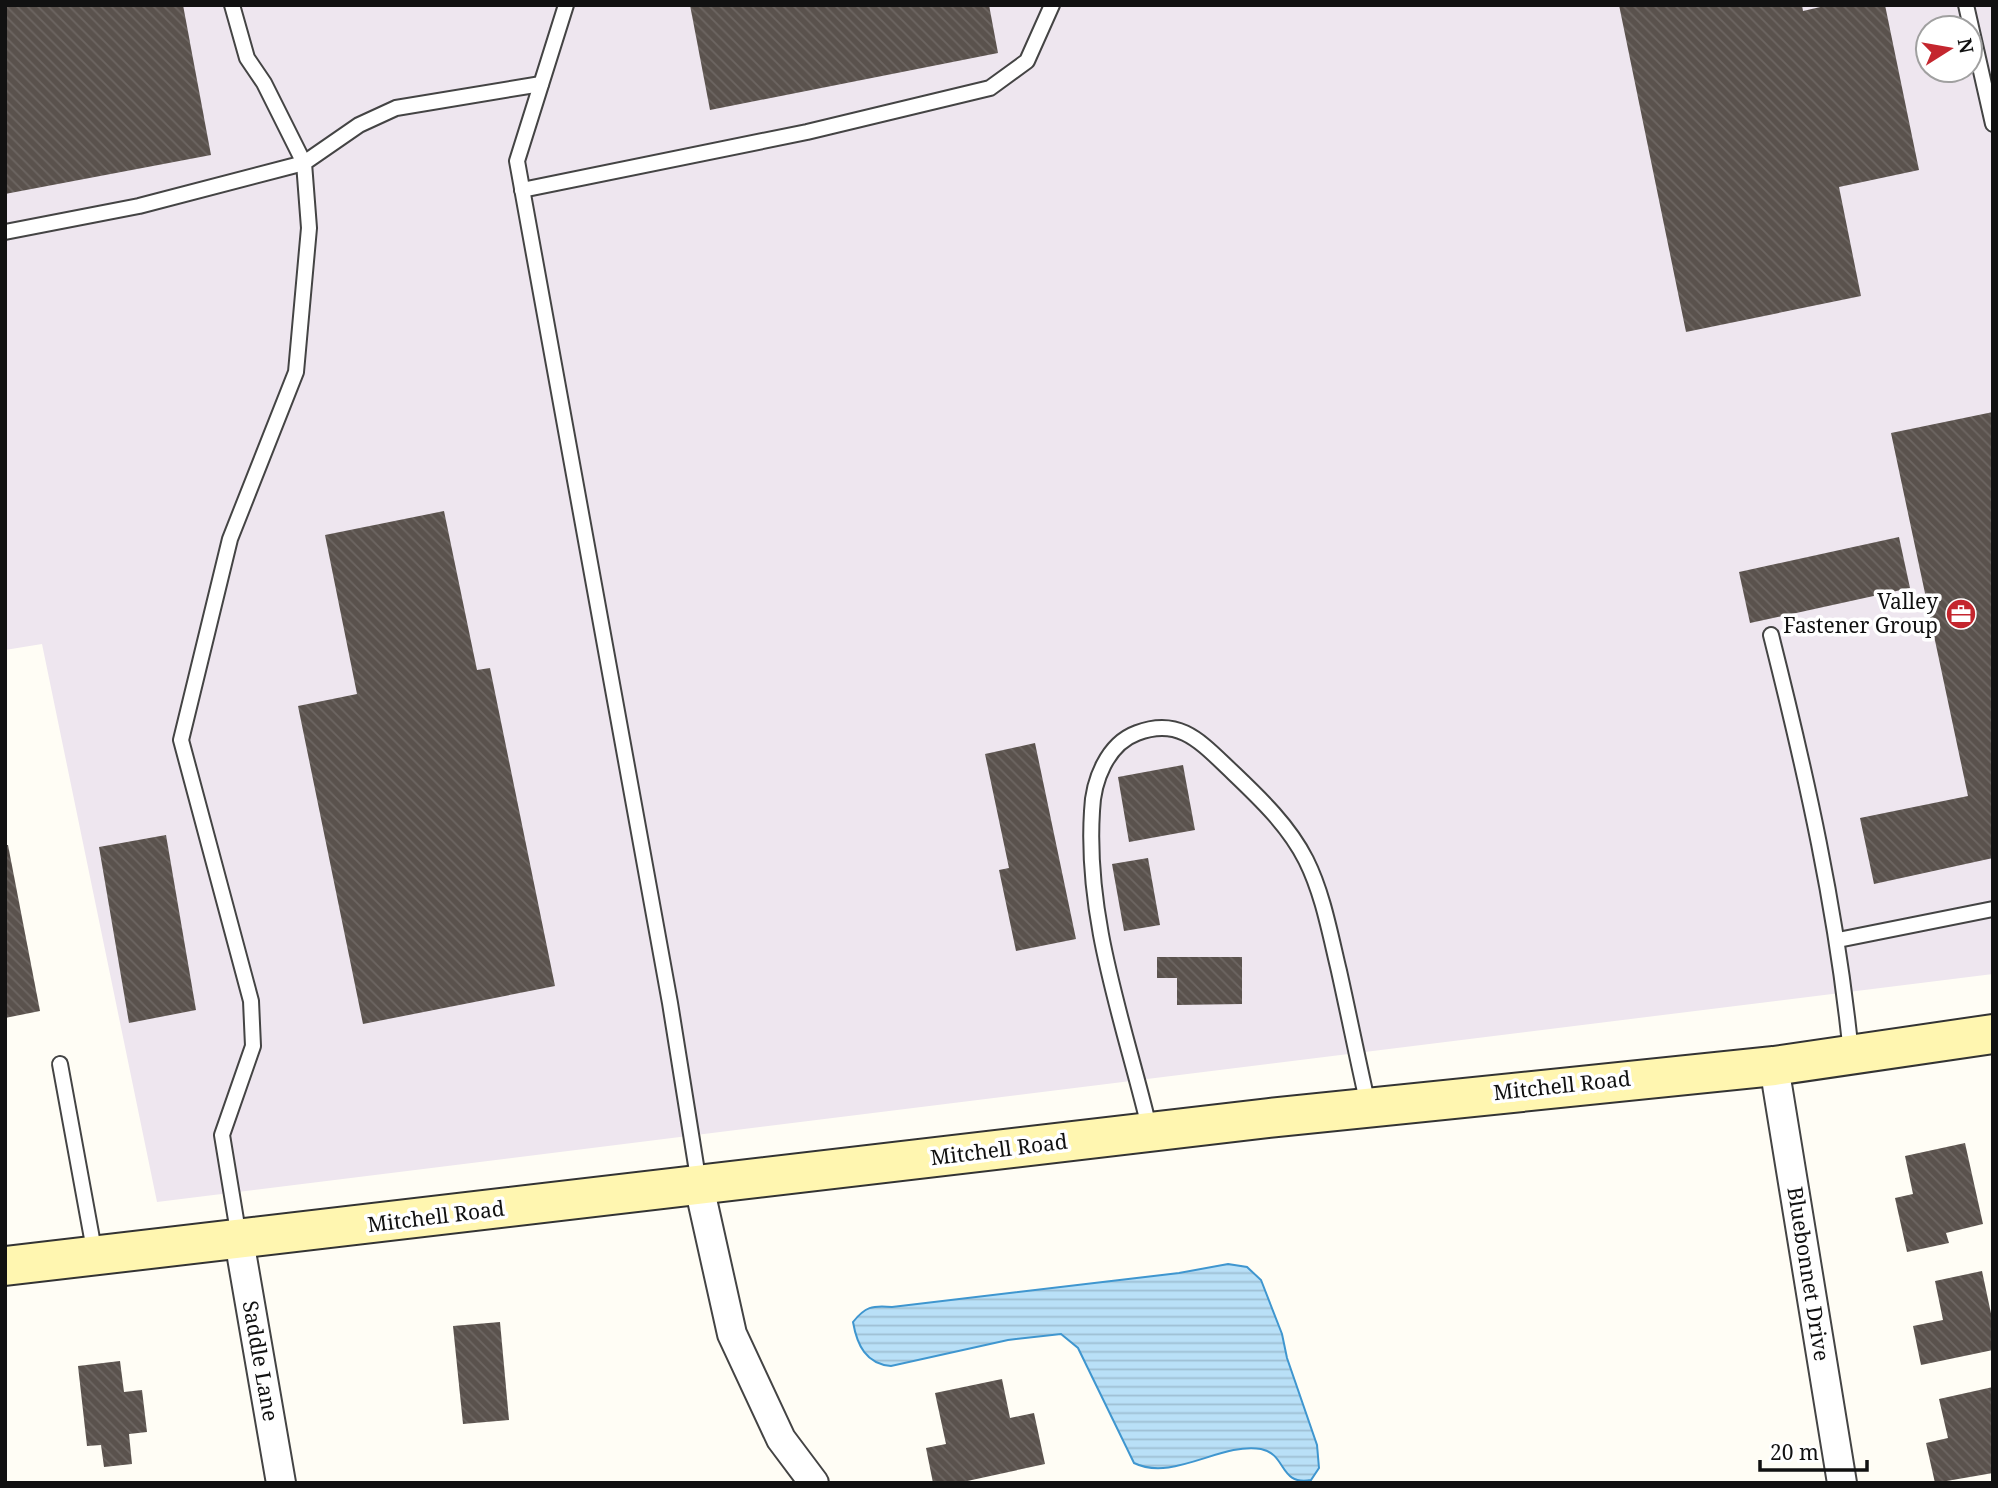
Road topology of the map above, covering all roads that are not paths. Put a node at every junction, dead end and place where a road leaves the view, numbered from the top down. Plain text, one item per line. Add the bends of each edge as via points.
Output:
1 (232, 5) edge
2 (566, 5) edge
3 (1052, 5) edge
4 (1966, 5) edge
5 (541, 84) junction
6 (1993, 124) edge
7 (304, 163) junction
8 (522, 190) junction
9 (5, 232) edge
10 (1771, 635) dead end
11 (1993, 909) edge
12 (1838, 940) junction
13 (1993, 1034) edge
14 (1851, 1055) junction
15 (60, 1064) dead end
16 (1774, 1066) junction
17 (1368, 1107) junction
18 (1151, 1133) junction
19 (699, 1186) junction
20 (239, 1240) junction
21 (95, 1256) junction
22 (5, 1266) edge
23 (281, 1483) edge
24 (814, 1483) edge
25 (1842, 1483) edge

1 - 7 lane via 247,58
2 - 5 lane
3 - 8 lane via 1027,61 990,88 807,132
4 - 6 lane
5 - 7 lane via 396,108 359,125
5 - 8 lane via 517,161
7 - 9 lane via 139,205
7 - 20 lane via 309,228 296,372 230,539 181,740 251,1001 253,1046 222,1135
8 - 19 lane
10 - 12 lane via 1811,796
11 - 12 lane
12 - 14 lane
13 - 14 street, Mitchell Road
14 - 16 street, Mitchell Road
15 - 21 lane
16 - 17 street, Mitchell Road
16 - 25 street, Bluebonnet Drive
17 - 18 street, Mitchell Road
17 - 18 lane via 1326,916 1306,860 1259,798 1194,735 1157,726 1133,734 1110,752 1091,809 1095,895 1107,975
18 - 19 street, Mitchell Road
19 - 20 street, Mitchell Road
19 - 24 street via 733,1334 781,1439
20 - 21 street, Mitchell Road
20 - 23 street, Saddle Lane
21 - 22 street, Mitchell Road

